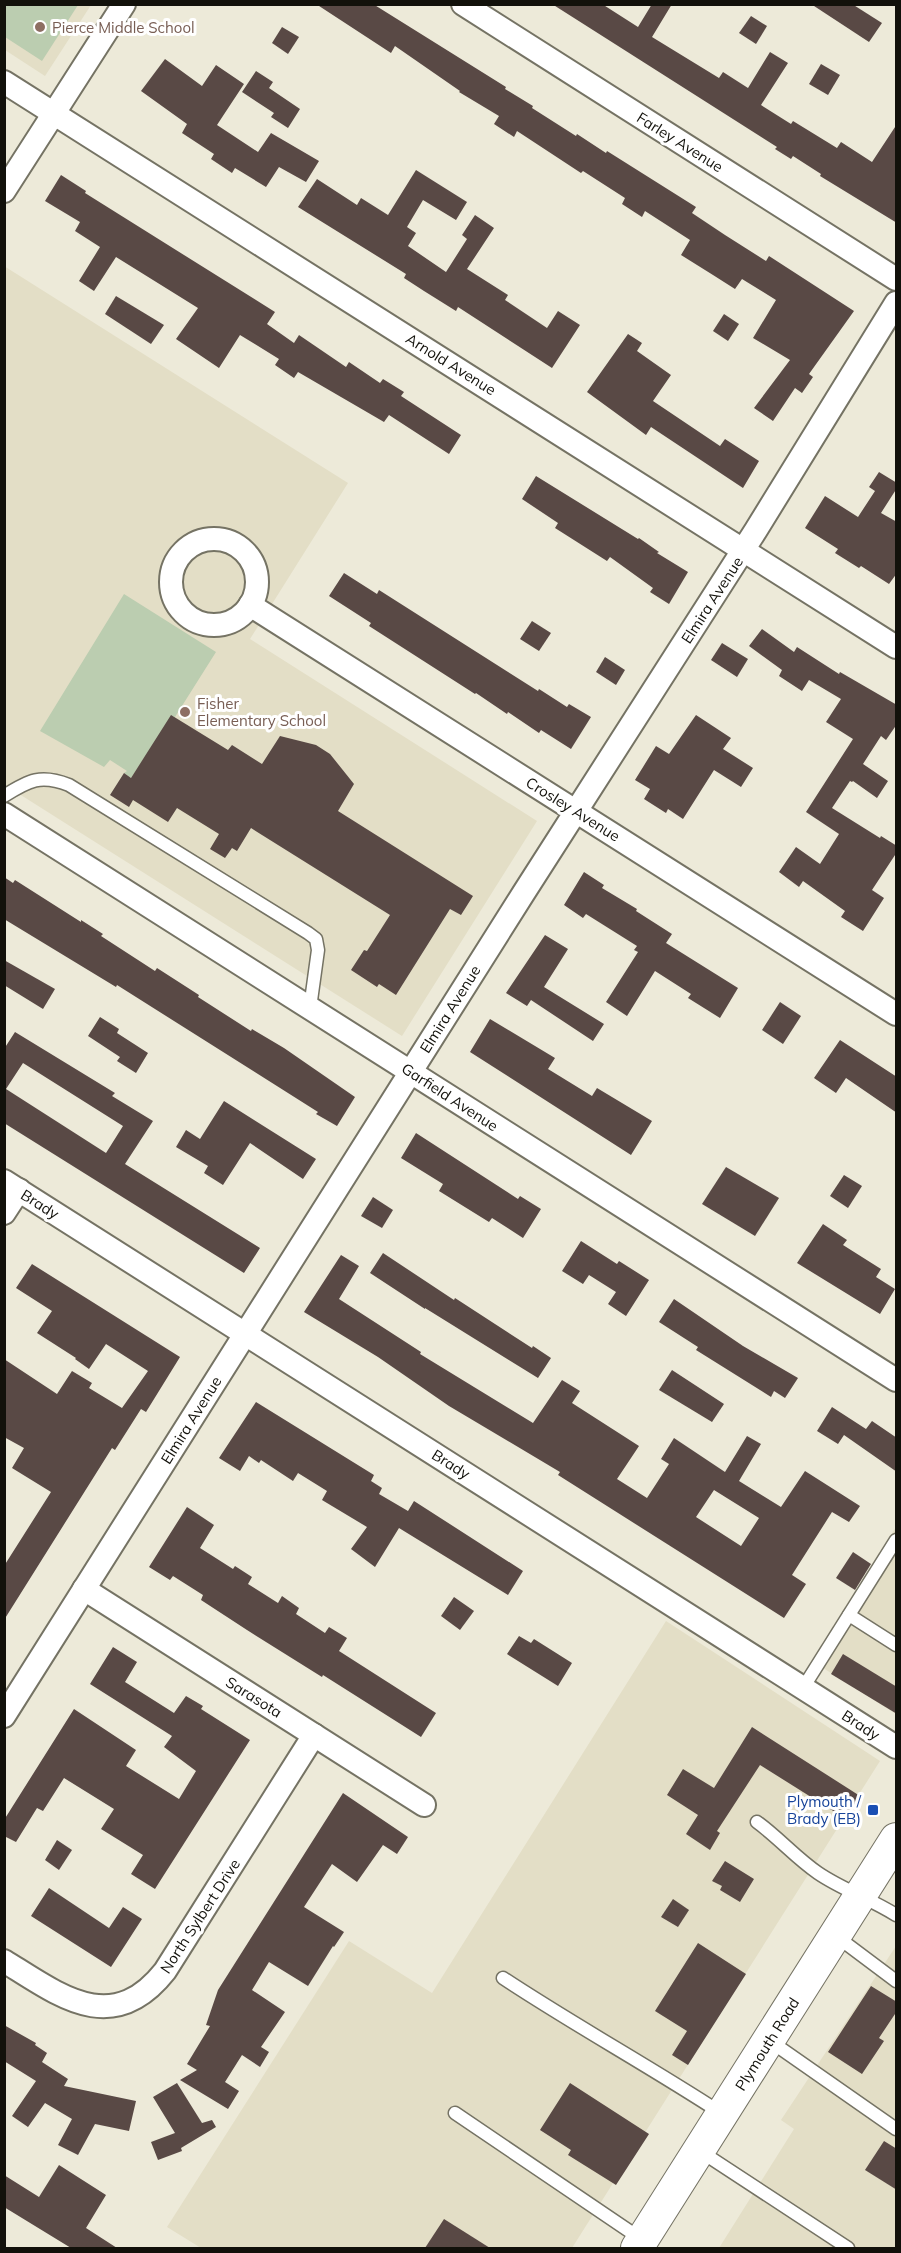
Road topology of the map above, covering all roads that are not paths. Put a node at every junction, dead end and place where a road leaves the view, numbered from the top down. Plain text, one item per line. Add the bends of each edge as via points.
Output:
1 (124, 4) edge
2 (463, 4) edge
3 (4, 82) edge
4 (55, 113) junction
5 (4, 191) edge
6 (897, 279) edge
7 (897, 303) edge
8 (744, 550) junction
9 (250, 605) dead end
10 (897, 647) edge
11 (4, 796) edge
12 (576, 810) junction
13 (4, 814) edge
14 (310, 1008) junction
15 (897, 1014) edge
16 (411, 1072) junction
17 (12, 1186) edge
18 (4, 1213) edge
19 (245, 1334) junction
20 (897, 1380) edge
21 (897, 1540) edge
22 (84, 1589) junction
23 (849, 1615) junction
24 (897, 1645) edge
25 (803, 1688) junction
26 (4, 1716) edge
27 (314, 1735) junction
28 (897, 1747) edge
29 (424, 1805) dead end
30 (757, 1822) dead end
31 (897, 1839) edge
32 (860, 1897) junction
33 (897, 1914) edge
34 (836, 1935) junction
35 (4, 1961) edge
36 (503, 1978) dead end
37 (897, 1981) edge
38 (769, 2040) junction
39 (455, 2114) dead end
40 (722, 2114) junction
41 (895, 2124) edge
42 (699, 2150) junction
43 (639, 2244) edge
44 (848, 2248) edge

1 - 4 street
2 - 6 street, Farley Avenue
3 - 4 street, Arnold Avenue
4 - 5 street
4 - 8 street, Arnold Avenue
7 - 8 street, Elmira Avenue
8 - 10 street, Arnold Avenue
8 - 12 street, Elmira Avenue
9 - 12 street, Crosley Avenue
11 - 14 lane via 38,779 69,785 308,933 316,939 318,950
12 - 15 street, Crosley Avenue
12 - 16 street, Elmira Avenue
13 - 14 street, Garfield Avenue
14 - 16 street, Garfield Avenue
16 - 19 street, Elmira Avenue
16 - 20 street, Garfield Avenue
17 - 18 street
17 - 19 street, Brady
19 - 22 street, Elmira Avenue
19 - 25 street, Brady
21 - 23 lane
22 - 26 street, Elmira Avenue
22 - 27 street, Sarasota
23 - 24 lane
23 - 25 lane
25 - 28 street, Brady
27 - 29 street, Sarasota
27 - 35 street, North Sylbert Drive via 165,1971 143,1993 111,2006 76,2003
30 - 32 lane via 818,1873
31 - 32 main road, Plymouth Road
32 - 33 lane
32 - 34 main road, Plymouth Road
34 - 37 lane
34 - 38 main road, Plymouth Road
36 - 40 lane
38 - 40 main road, Plymouth Road
38 - 41 lane
39 - 43 lane
40 - 42 main road, Plymouth Road
42 - 43 main road, Plymouth Road
42 - 44 lane

